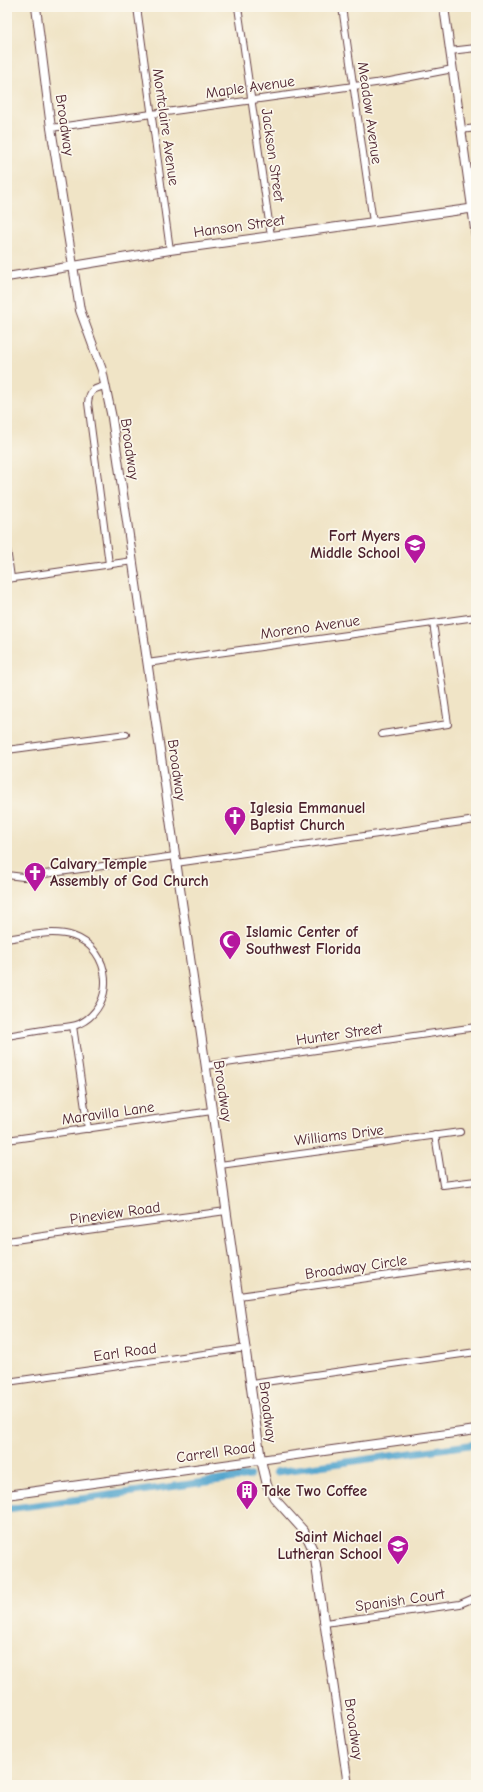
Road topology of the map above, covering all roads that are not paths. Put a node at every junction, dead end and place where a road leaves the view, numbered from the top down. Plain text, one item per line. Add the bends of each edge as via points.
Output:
1 (36, 7) edge
2 (137, 7) edge
3 (238, 7) edge
4 (342, 7) edge
5 (444, 7) edge
6 (476, 48) edge
7 (450, 51) junction
8 (453, 69) junction
9 (353, 86) junction
10 (252, 100) junction
11 (151, 114) junction
12 (51, 128) junction
13 (476, 128) edge
14 (461, 130) junction
15 (474, 209) edge
16 (373, 222) junction
17 (271, 236) junction
18 (476, 236) edge
19 (170, 250) junction
20 (73, 266) junction
21 (7, 277) edge
22 (106, 386) junction
23 (7, 549) edge
24 (133, 561) junction
25 (109, 564) junction
26 (9, 578) edge
27 (476, 617) edge
28 (433, 623) junction
29 (147, 663) junction
30 (126, 734) dead end
31 (382, 734) dead end
32 (7, 750) edge
33 (476, 820) edge
34 (175, 860) junction
35 (7, 875) edge
36 (7, 939) edge
37 (73, 1026) junction
38 (476, 1027) edge
39 (7, 1036) edge
40 (205, 1066) junction
41 (212, 1112) junction
42 (88, 1129) junction
43 (460, 1132) dead end
44 (435, 1135) junction
45 (7, 1140) edge
46 (220, 1165) junction
47 (476, 1181) edge
48 (226, 1211) junction
49 (7, 1241) edge
50 (476, 1268) edge
51 (238, 1296) junction
52 (246, 1348) junction
53 (476, 1352) edge
54 (7, 1382) edge
55 (251, 1384) junction
56 (476, 1430) edge
57 (261, 1460) junction
58 (7, 1496) edge
59 (476, 1597) edge
60 (325, 1623) junction
61 (348, 1785) edge

1 - 12 street, Broadway
2 - 11 street, Montclaire Avenue
3 - 10 street, Jackson Street
4 - 9 street, Meadow Avenue
5 - 7 street
6 - 7 street
7 - 8 street
8 - 9 street, Maple Avenue
8 - 14 street
9 - 10 street, Maple Avenue
9 - 16 street, Meadow Avenue
10 - 11 street, Maple Avenue
10 - 17 street, Jackson Street
11 - 12 street, Maple Avenue
11 - 19 street, Montclaire Avenue
12 - 20 street, Broadway
13 - 14 street
14 - 15 street
15 - 16 street, Hanson Street
15 - 18 street
16 - 17 street, Hanson Street
17 - 19 street, Hanson Street
19 - 20 street, Hanson Street
20 - 21 street, Hanson Street
20 - 22 street, Broadway via 80,310 98,356
22 - 24 street, Broadway
22 - 25 street via 92,390 88,403
23 - 26 street
24 - 25 street
24 - 29 street, Broadway
25 - 26 street
27 - 28 street, Moreno Avenue
28 - 29 street, Moreno Avenue
28 - 31 street via 448,724
29 - 34 street, Broadway
30 - 32 street
33 - 34 street
34 - 35 street via 23,877
34 - 40 street, Broadway
36 - 37 street via 58,933 70,935 94,948 105,969 104,992 100,1004 93,1013
37 - 39 street
37 - 42 street
38 - 40 street, Hunter Street
40 - 41 street, Broadway
41 - 42 street, Maravilla Lane
41 - 46 street, Broadway
42 - 45 street, Maravilla Lane
43 - 44 street, Williams Drive
44 - 46 street, Williams Drive
44 - 47 street via 443,1186
46 - 48 street, Broadway
48 - 49 street, Pineview Road
48 - 51 street, Broadway
50 - 51 street, Broadway Circle via 467,1264
51 - 52 street, Broadway
52 - 54 street, Earl Road
52 - 55 street, Broadway
53 - 55 street
55 - 57 street, Broadway
56 - 57 street, Carrell Road
57 - 58 street, Carrell Road
57 - 60 street, Broadway via 267,1485 274,1498 304,1531 314,1552
59 - 60 street, Spanish Court via 460,1604
60 - 61 street, Broadway

